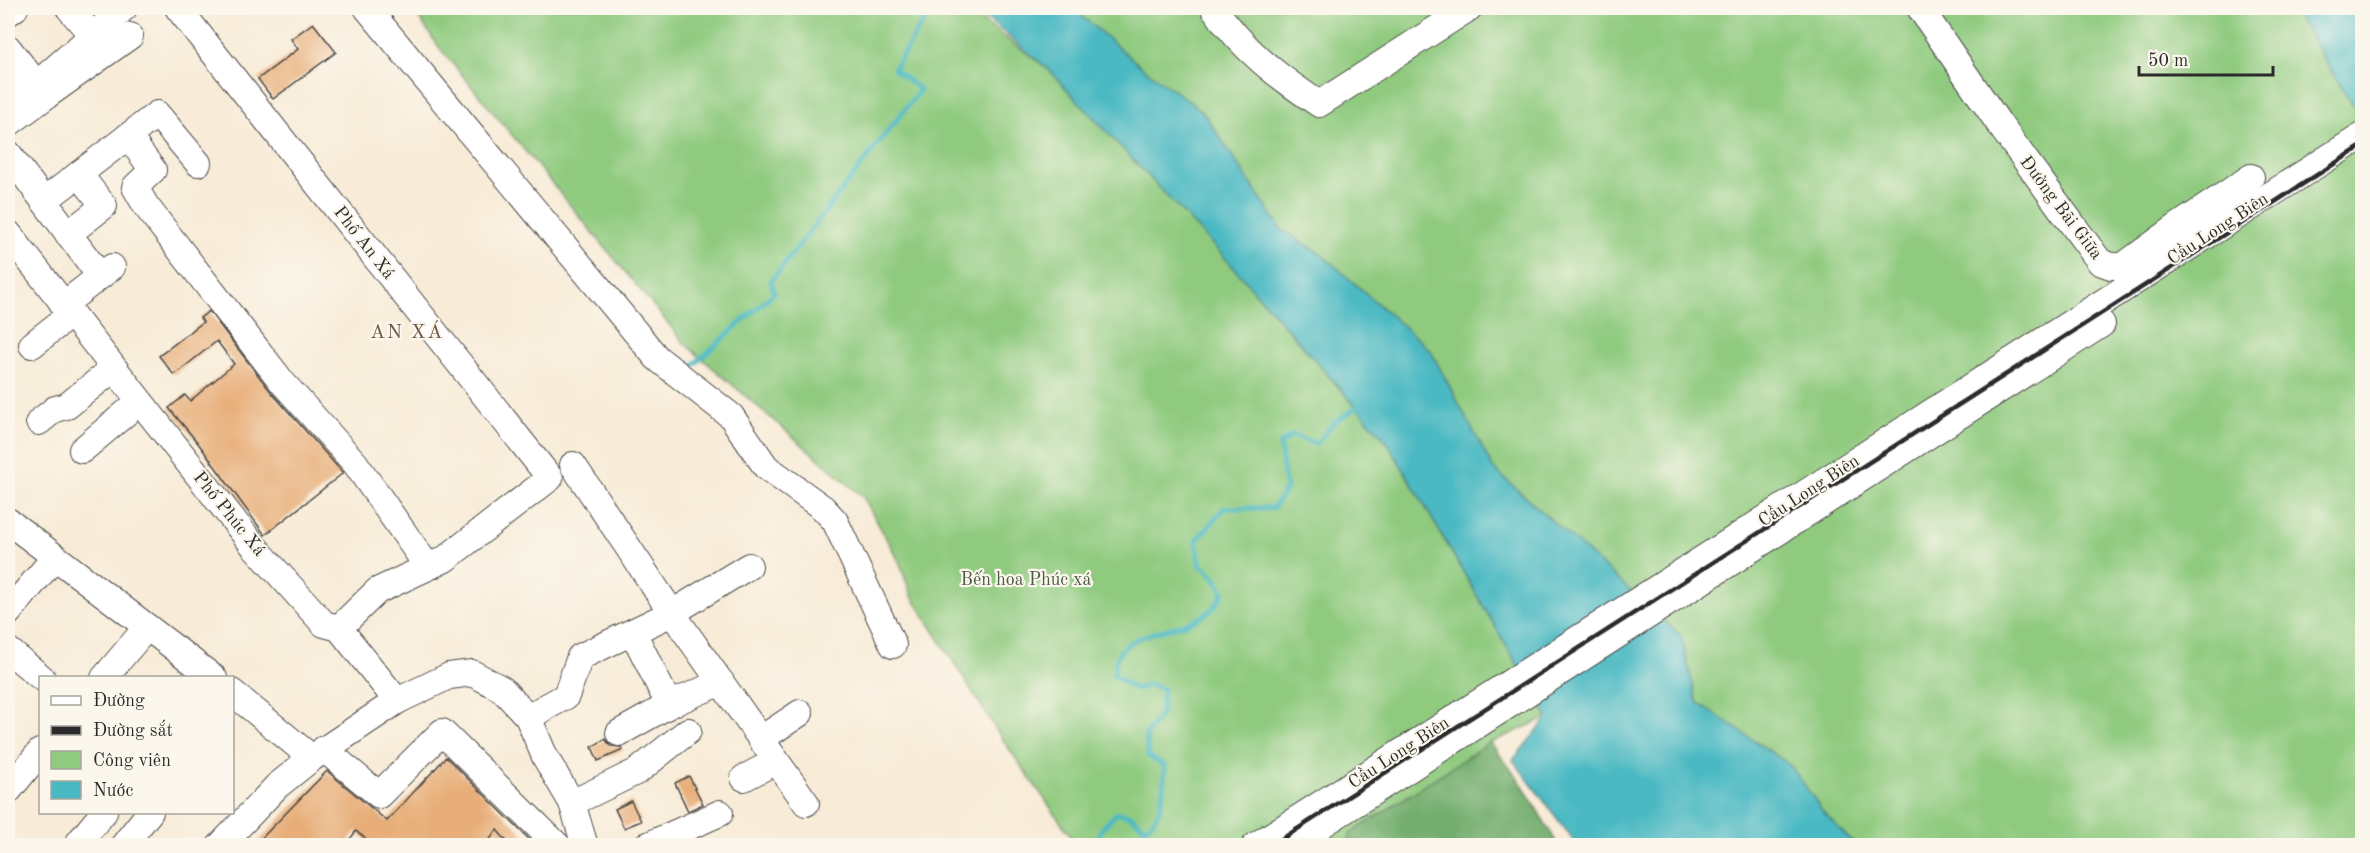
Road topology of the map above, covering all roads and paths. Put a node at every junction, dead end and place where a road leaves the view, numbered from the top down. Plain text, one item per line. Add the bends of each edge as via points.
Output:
1 (15, 8) edge
2 (69, 8) edge
3 (124, 8) edge
4 (178, 8) edge
5 (367, 8) edge
6 (1214, 8) edge
7 (1469, 8) edge
8 (1920, 8) edge
9 (8, 13) edge
10 (92, 35) junction
11 (130, 36) dead end
12 (8, 48) edge
13 (38, 85) junction
14 (8, 97) edge
15 (8, 124) edge
16 (128, 136) junction
17 (2362, 136) edge
18 (8, 153) edge
19 (2362, 157) edge
20 (198, 163) dead end
21 (79, 174) junction
22 (2251, 177) dead end
23 (44, 201) junction
24 (68, 234) junction
25 (8, 237) edge
26 (66, 310) junction
27 (32, 345) dead end
28 (113, 369) junction
29 (139, 402) junction
30 (39, 422) dead end
31 (82, 450) dead end
32 (573, 465) dead end
33 (8, 521) edge
34 (55, 557) junction
35 (749, 566) dead end
36 (428, 567) junction
37 (8, 613) edge
38 (672, 613) junction
39 (147, 627) junction
40 (339, 628) junction
41 (633, 632) junction
42 (893, 645) dead end
43 (11, 660) edge
44 (39, 676) edge
45 (106, 676) edge
46 (211, 676) edge
47 (721, 682) junction
48 (397, 700) junction
49 (236, 702) edge
50 (669, 705) junction
51 (800, 713) dead end
52 (528, 717) junction
53 (688, 731) dead end
54 (619, 733) dead end
55 (761, 739) junction
56 (39, 753) edge
57 (318, 753) junction
58 (776, 761) junction
59 (744, 778) dead end
60 (8, 791) edge
61 (572, 802) junction
62 (806, 803) dead end
63 (720, 813) dead end
64 (103, 814) edge
65 (149, 814) edge
66 (76, 846) edge
67 (123, 846) edge
68 (220, 846) edge
69 (558, 846) edge
70 (585, 846) edge
71 (646, 846) edge
72 (1255, 846) edge
73 (1289, 846) edge

1 - 9 street
2 - 10 street
3 - 10 street
4 - 36 street, Phố An Xá via 550,478 445,559
5 - 42 street via 657,358 731,416 766,467 835,521
6 - 7 street via 1259,61 1319,104
8 - 22 street, Đường Bãi Giữa via 2100,262 2123,266
10 - 13 street
11 - 13 street
12 - 13 street
13 - 14 street
13 - 15 street
16 - 20 street via 157,114
16 - 21 street
16 - 36 street via 153,170 135,187 146,206 283,383 355,464
17 - 72 street, Cầu Long Biên
18 - 23 street
19 - 73 street, Cầu Long Biên
21 - 23 street
21 - 24 street via 104,206
23 - 24 street
24 - 26 street via 106,271
25 - 26 street, Phố Phúc Xá
26 - 27 street
26 - 28 street, Phố Phúc Xá
28 - 29 street, Phố Phúc Xá
28 - 30 street via 67,406 55,409
29 - 31 street
29 - 40 street, Phố Phúc Xá via 253,545 324,624
32 - 38 street
33 - 34 street
34 - 37 street
34 - 39 street
35 - 38 street
36 - 40 street via 377,591
38 - 41 street
38 - 47 street
39 - 45 street
39 - 46 street
40 - 48 street, Phố Phúc Xá
41 - 50 street
41 - 52 street via 580,657 566,696
43 - 44 street
47 - 50 street
47 - 55 street
48 - 52 street via 449,676 472,673 502,688
48 - 57 street
49 - 57 street
50 - 54 street
51 - 55 street
52 - 61 street via 545,757
53 - 61 street via 638,771
55 - 58 street
56 - 60 street
57 - 68 street via 278,786
57 - 69 street via 380,795 442,732
58 - 59 street
58 - 62 street
61 - 70 street
63 - 71 street
64 - 66 street
65 - 67 street

